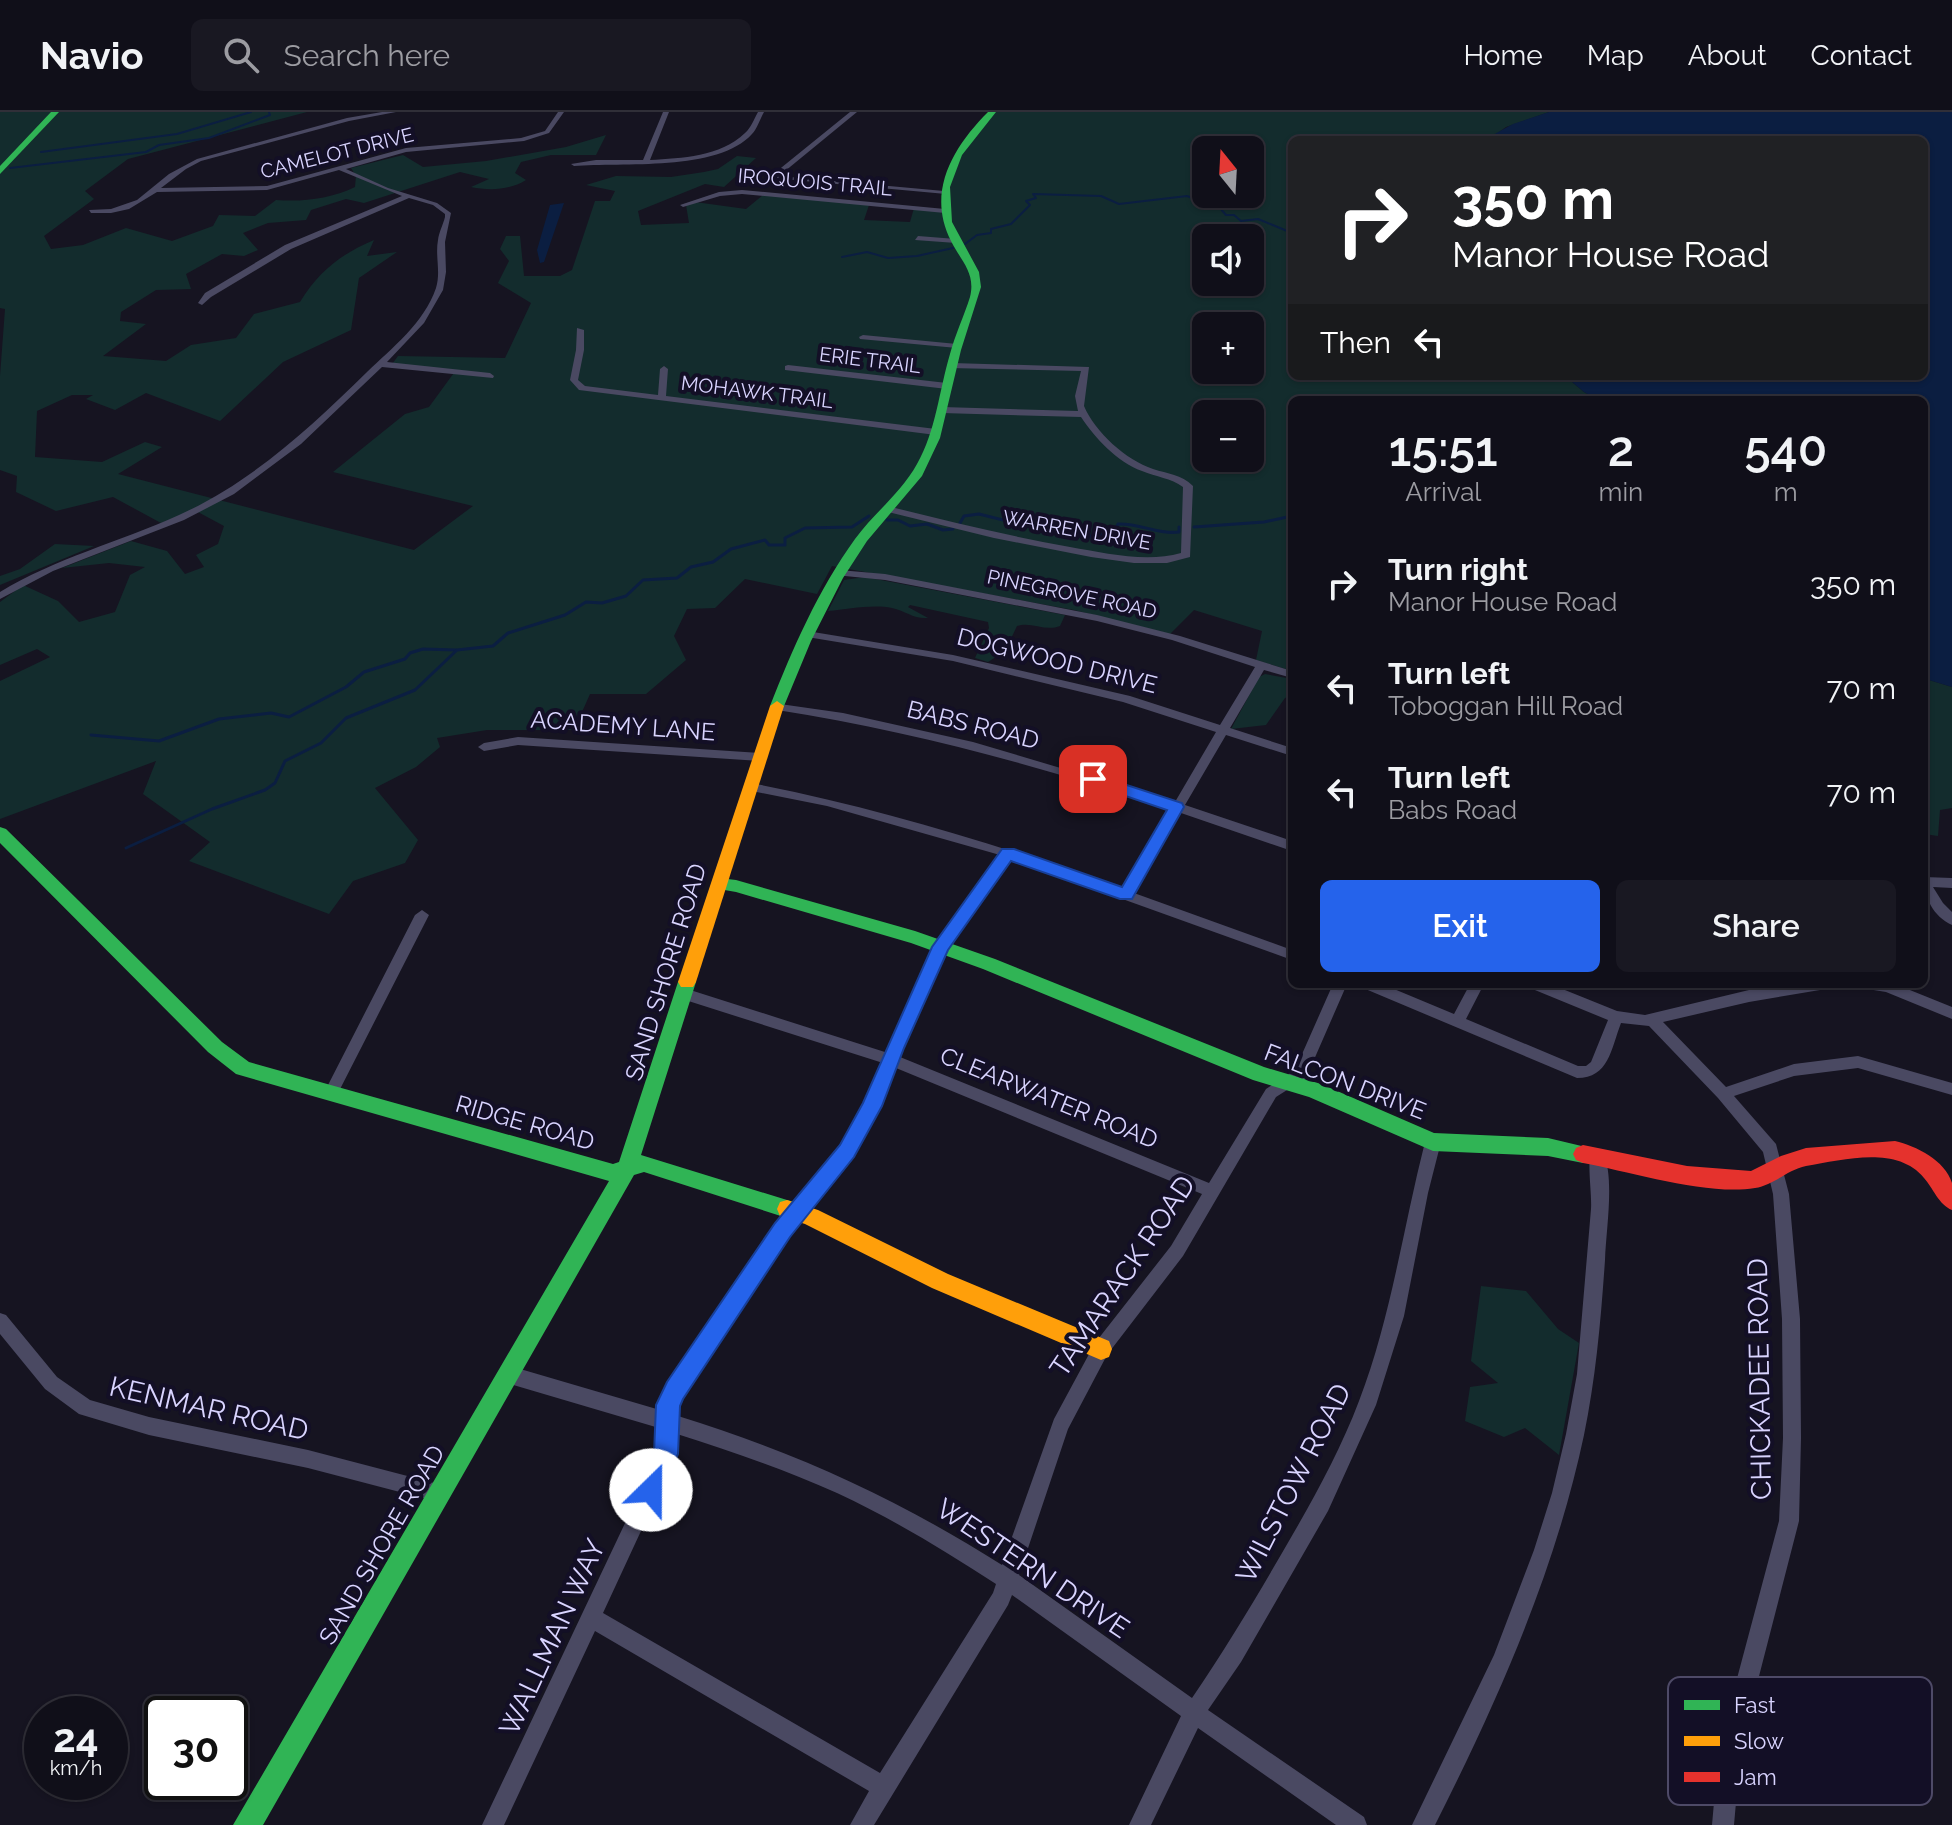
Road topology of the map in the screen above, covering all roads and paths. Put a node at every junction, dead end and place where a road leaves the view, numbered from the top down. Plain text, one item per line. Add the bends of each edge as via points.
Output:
1 (55, 112) edge
2 (393, 112) edge
3 (561, 112) edge
4 (666, 112) edge
5 (761, 112) edge
6 (854, 112) edge
7 (992, 112) edge
8 (646, 161) junction
9 (574, 164) dead end
10 (339, 168) junction
11 (0, 171) edge
12 (157, 190) junction
13 (408, 196) junction
14 (944, 202) junction
15 (683, 205) dead end
16 (91, 211) dead end
17 (918, 238) dead end
18 (958, 244) junction
19 (202, 303) dead end
20 (580, 330) dead end
21 (863, 337) dead end
22 (957, 346) junction
23 (380, 364) junction
24 (952, 366) junction
25 (788, 368) dead end
26 (664, 369) dead end
27 (490, 376) dead end
28 (947, 386) junction
29 (662, 398) junction
30 (942, 410) junction
31 (1082, 414) junction
32 (936, 432) junction
33 (887, 509) junction
34 (839, 573) junction
35 (0, 596) edge
36 (807, 634) junction
37 (1261, 666) junction
38 (1288, 674) edge
39 (777, 706) junction
40 (1222, 730) junction
41 (484, 747) dead end
42 (1288, 751) edge
43 (760, 757) junction
44 (751, 787) junction
45 (1176, 807) junction
46 (0, 833) edge
47 (1288, 845) edge
48 (1008, 853) junction
49 (1928, 882) edge
50 (1952, 883) edge
51 (719, 884) junction
52 (1928, 889) edge
53 (1126, 895) junction
54 (422, 915) dead end
55 (1952, 920) edge
56 (941, 947) junction
57 (1288, 954) edge
58 (1338, 988) edge
59 (1378, 988) edge
60 (1475, 988) edge
61 (1545, 988) edge
62 (1800, 988) edge
63 (1884, 988) edge
64 (684, 994) junction
65 (1952, 1013) edge
66 (1616, 1017) junction
67 (1458, 1020) junction
68 (1652, 1020) junction
69 (891, 1060) junction
70 (1288, 1082) junction
71 (1952, 1089) edge
72 (332, 1091) junction
73 (1723, 1094) junction
74 (1433, 1142) junction
75 (1597, 1156) junction
76 (627, 1168) junction
77 (1776, 1170) junction
78 (1212, 1191) junction
79 (1952, 1201) edge
80 (795, 1213) junction
81 (0, 1321) edge
82 (1101, 1349) junction
83 (510, 1375) junction
84 (668, 1422) junction
85 (438, 1493) junction
86 (1009, 1580) junction
87 (590, 1617) junction
88 (1748, 1677) edge
89 (1194, 1713) junction
90 (883, 1787) junction
91 (1725, 1805) edge
92 (247, 1825) edge
93 (493, 1825) edge
94 (861, 1825) edge
95 (1140, 1825) edge
96 (1356, 1825) edge
97 (1423, 1825) edge
98 (1723, 1825) edge

1 - 11 street
2 - 12 street via 199,160
3 - 10 street, CAMELOT DRIVE via 550,129 522,140 416,148
4 - 8 street
5 - 8 street via 754,129 721,151
6 - 14 street via 773,177
7 - 14 street via 953,155
8 - 9 street
10 - 12 street, CAMELOT DRIVE via 257,189
10 - 13 street
12 - 16 street via 132,206
13 - 19 street via 277,253
13 - 23 street via 439,206 449,216 441,240 442,281 421,321
14 - 15 street, IROQUOIS TRAIL via 742,192
14 - 18 street, SAND SHORE ROAD
17 - 18 street
18 - 22 street, SAND SHORE ROAD via 975,272 977,287
20 - 29 street, MOHAWK TRAIL via 575,385
21 - 22 street
22 - 24 street, SAND SHORE ROAD
23 - 27 street
23 - 35 street via 309,435 215,501 39,574
24 - 28 street, SAND SHORE ROAD
24 - 31 street via 1086,369 1079,397
25 - 28 street, ERIE TRAIL
26 - 29 street
28 - 30 street, SAND SHORE ROAD
29 - 32 street, MOHAWK TRAIL
30 - 31 street
30 - 32 street, SAND SHORE ROAD
31 - 33 street, WARREN DRIVE via 1132,463 1184,483 1189,490 1187,552 1180,560 1032,543
32 - 33 street, SAND SHORE ROAD via 919,472
33 - 34 street, SAND SHORE ROAD
34 - 36 street, SAND SHORE ROAD
34 - 37 street, PINEGROVE ROAD via 1097,618
36 - 39 street, SAND SHORE ROAD
36 - 40 street, DOGWOOD DRIVE via 953,658 1126,699
37 - 38 street, PINEGROVE ROAD
37 - 40 street
39 - 43 street, SAND SHORE ROAD
39 - 45 street, BABS ROAD via 1026,761
40 - 42 street, DOGWOOD DRIVE
40 - 45 street
41 - 43 street, ACADEMY LANE via 518,741
43 - 44 street, SAND SHORE ROAD
44 - 48 street via 827,802
44 - 51 street, SAND SHORE ROAD
45 - 47 street, BABS ROAD
45 - 53 street
46 - 72 street, RIDGE ROAD via 234,1062
48 - 53 street
48 - 56 street, WALLMAN WAY
49 - 50 street
51 - 56 street, FALCON DRIVE
51 - 64 street, SAND SHORE ROAD
52 - 55 street
53 - 57 street
54 - 72 street
56 - 69 street, WALLMAN WAY
56 - 70 street, FALCON DRIVE
58 - 70 street, TAMARACK ROAD via 1301,1074
59 - 67 street
60 - 67 street
61 - 66 street
62 - 68 street
63 - 65 street
64 - 69 street, CLEARWATER ROAD
64 - 76 street, SAND SHORE ROAD
66 - 67 street via 1597,1066 1586,1073 1531,1055
66 - 68 street
68 - 73 street, CHICKADEE ROAD
69 - 78 street, CLEARWATER ROAD
69 - 80 street, WALLMAN WAY via 847,1151
70 - 74 street, FALCON DRIVE
70 - 78 street, TAMARACK ROAD via 1271,1093
71 - 73 street via 1858,1062 1794,1070
72 - 76 street, RIDGE ROAD via 613,1173
73 - 77 street, CHICKADEE ROAD via 1770,1149
74 - 75 street, FALCON DRIVE via 1548,1147
74 - 89 street, WILSTOW ROAD via 1395,1316 1367,1405 1283,1573
75 - 77 street, FALCON DRIVE via 1735,1179 1758,1180
75 - 97 street via 1600,1186 1586,1374 1546,1547 1485,1705
76 - 80 street, RIDGE ROAD via 644,1163
76 - 83 street, SAND SHORE ROAD
77 - 79 street, FALCON DRIVE via 1792,1160 1894,1147 1918,1158
77 - 88 street, CHICKADEE ROAD via 1791,1319 1789,1521
78 - 82 street, TAMARACK ROAD via 1177,1251
80 - 82 street, RIDGE ROAD
80 - 84 street, WALLMAN WAY via 675,1390
81 - 85 street, KENMAR ROAD via 51,1383 85,1408
82 - 86 street, TAMARACK ROAD via 1060,1425
83 - 84 street, WESTERN DRIVE
83 - 85 street, SAND SHORE ROAD
84 - 86 street, WESTERN DRIVE via 803,1469 875,1502
84 - 87 street, WALLMAN WAY via 663,1464
85 - 92 street, SAND SHORE ROAD
86 - 89 street, WESTERN DRIVE
86 - 90 street, TAMARACK ROAD
87 - 90 street
87 - 93 street, WALLMAN WAY
89 - 95 street, WILSTOW ROAD
89 - 96 street, WESTERN DRIVE
90 - 94 street, TAMARACK ROAD
91 - 98 street, CHICKADEE ROAD

